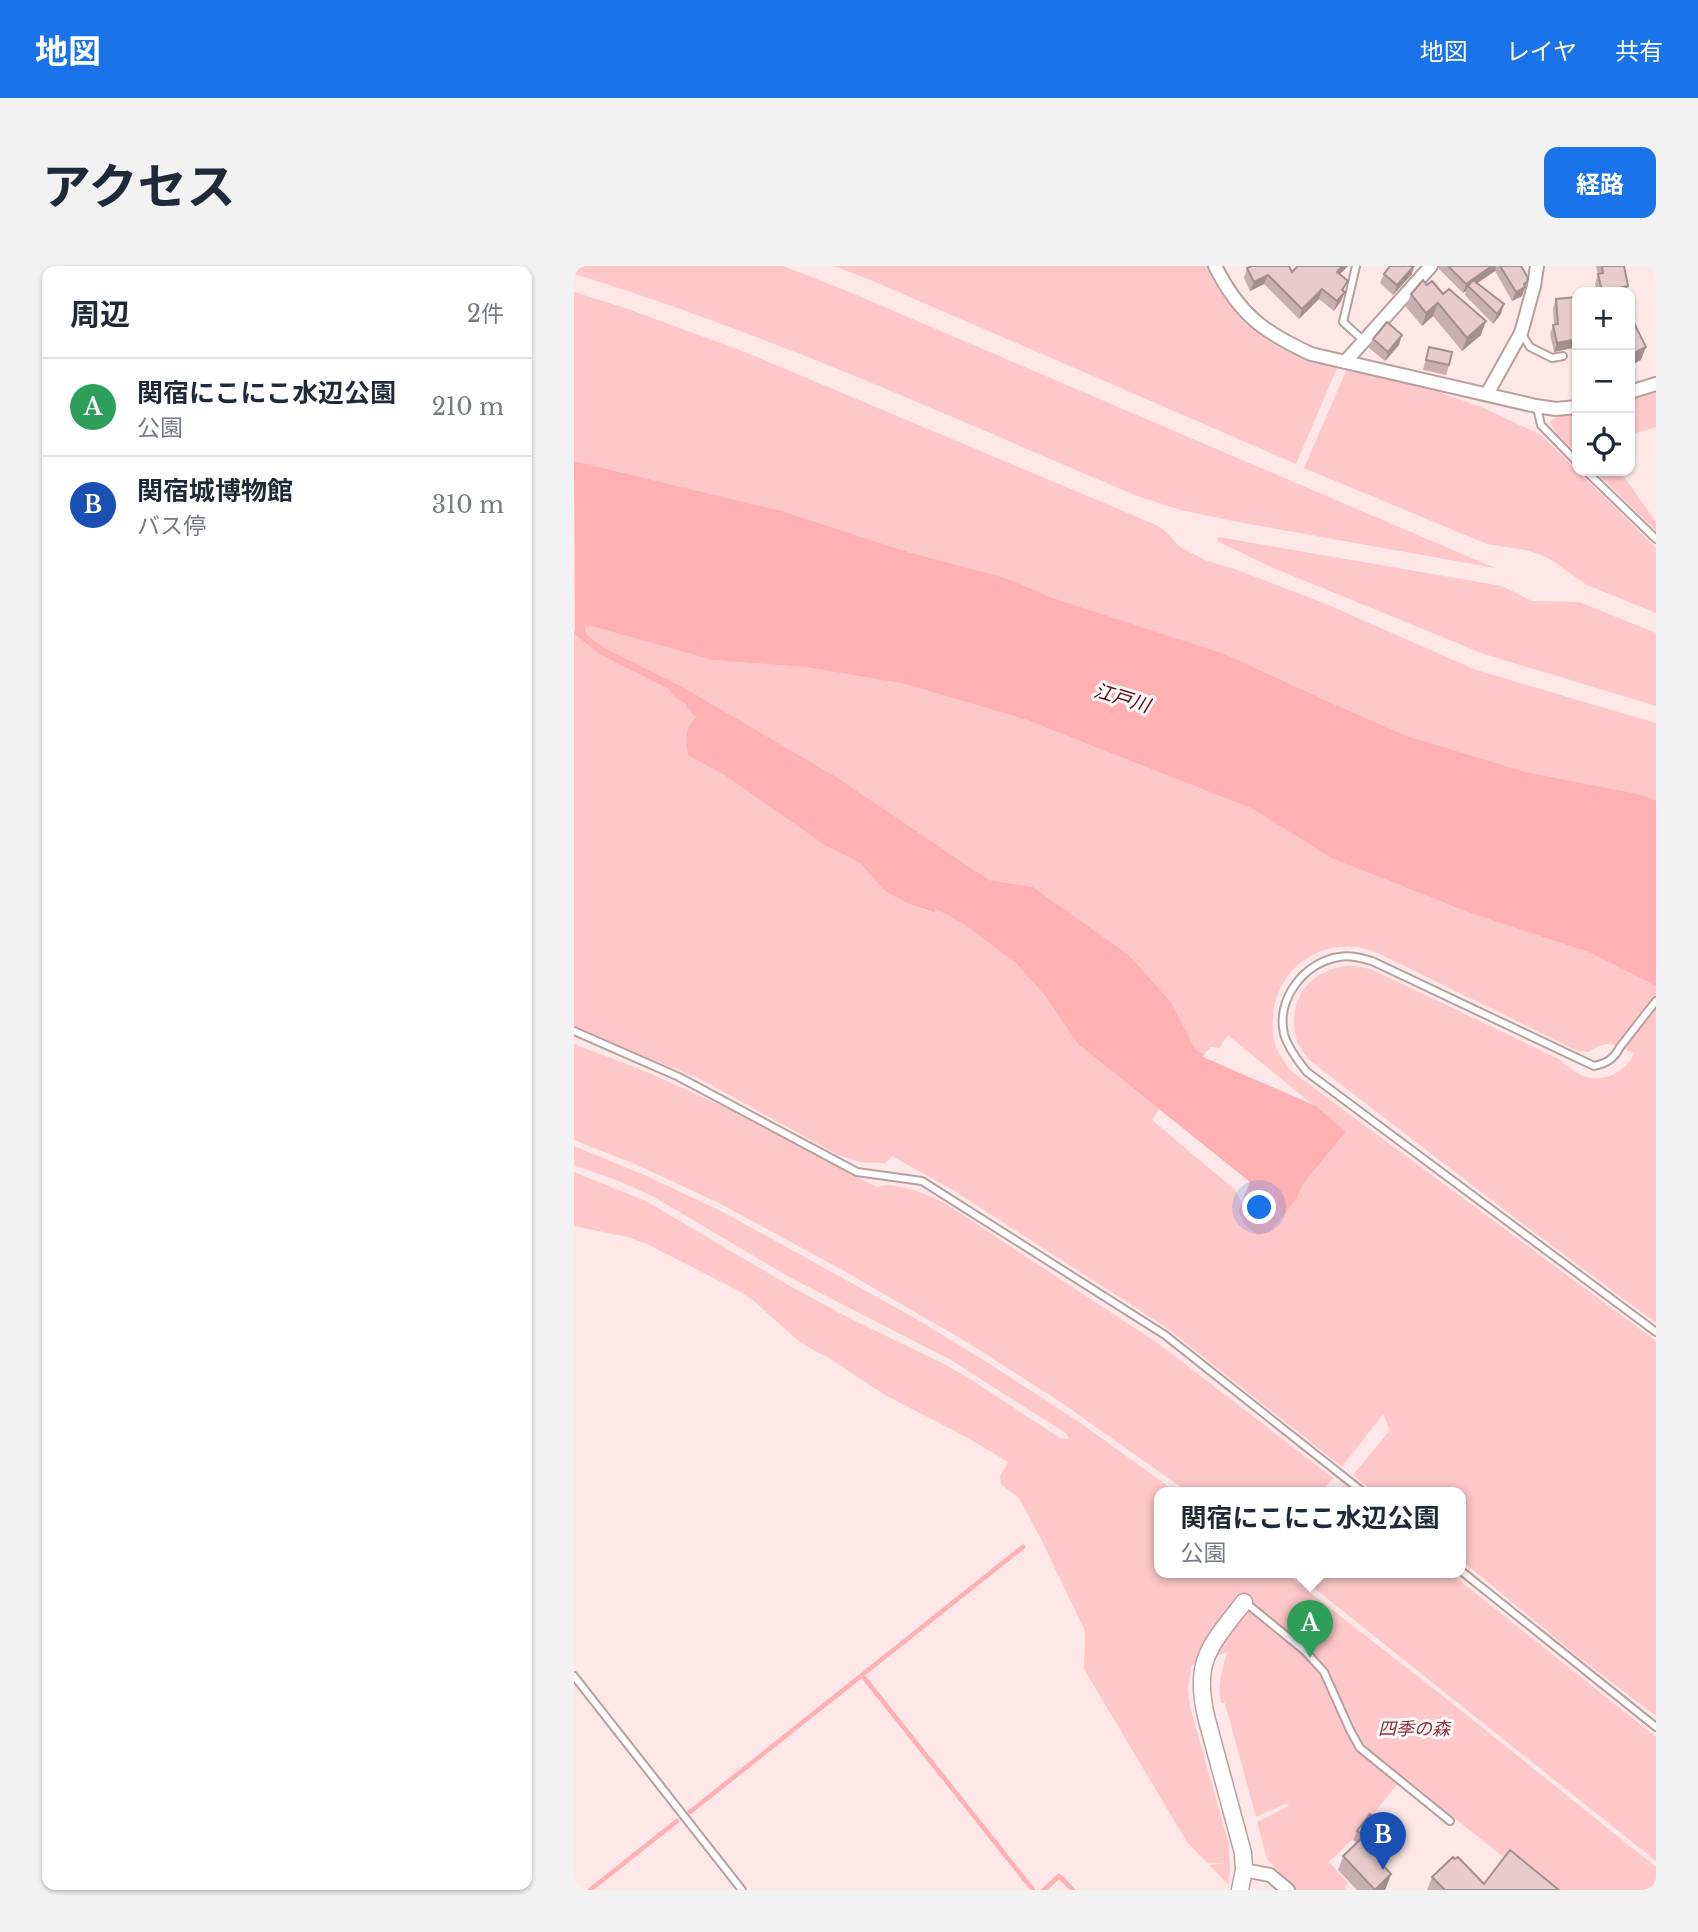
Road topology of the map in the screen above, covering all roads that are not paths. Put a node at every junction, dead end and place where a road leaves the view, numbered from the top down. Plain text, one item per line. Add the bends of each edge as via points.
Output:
1 (1214, 266) edge
2 (1356, 266) edge
3 (1431, 266) edge
4 (1537, 266) edge
5 (1521, 333) junction
6 (1365, 341) junction
7 (1563, 356) dead end
8 (1345, 362) junction
9 (1656, 384) edge
10 (1635, 390) edge
11 (1487, 394) junction
12 (1536, 406) junction
13 (1572, 407) edge
14 (1572, 457) edge
15 (1591, 476) edge
16 (1656, 539) edge
17 (1656, 1001) edge
18 (574, 1031) edge
19 (1656, 1332) edge
20 (1357, 1487) edge
21 (1466, 1574) edge
22 (1244, 1602) joint
23 (574, 1676) edge
24 (1656, 1727) edge
25 (1450, 1821) dead end
26 (1244, 1870) junction
27 (742, 1890) edge
28 (1240, 1890) edge
29 (1288, 1890) edge

1 - 8 street via 1249,317 1283,341
2 - 6 lane via 1343,323
3 - 6 street
4 - 5 street
5 - 7 lane via 1530,347 1552,358
5 - 11 street
6 - 8 street
8 - 11 street
9 - 10 street
11 - 12 street
12 - 13 street
12 - 14 lane via 1541,425
15 - 16 lane
17 - 19 lane via 1615,1056 1594,1066 1353,956 1322,961 1306,972 1291,991 1284,1018 1284,1034 1307,1072
18 - 20 lane via 679,1077 857,1172 922,1181 1165,1335
21 - 24 lane
22 - 25 lane via 1324,1672 1360,1748
22 - 26 street via 1208,1651 1201,1686
23 - 27 lane
26 - 28 street
26 - 29 street via 1270,1875

